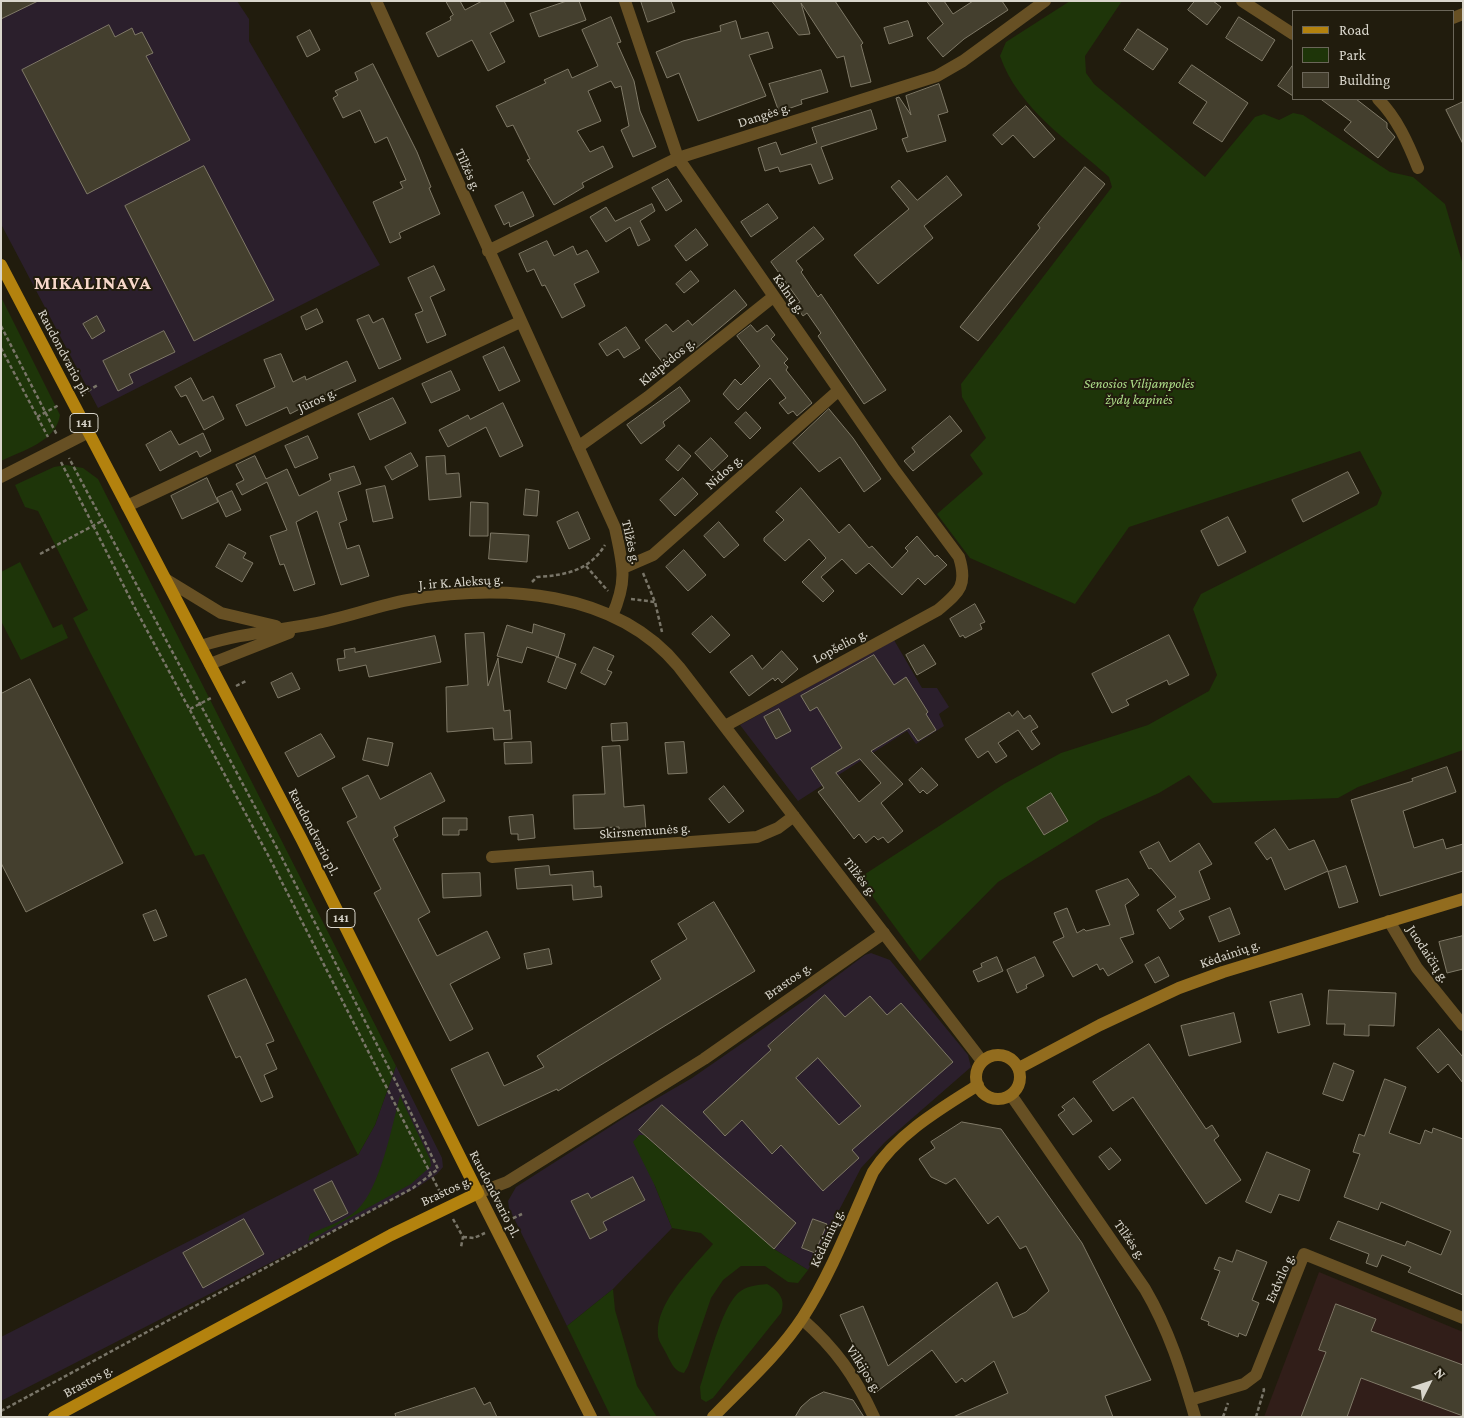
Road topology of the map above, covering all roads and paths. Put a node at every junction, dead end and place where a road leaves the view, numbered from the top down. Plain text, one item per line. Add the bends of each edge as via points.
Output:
1 (376, 1) edge
2 (625, 1) edge
3 (1045, 1) edge
4 (1242, 1) edge
5 (1292, 33) edge
6 (1379, 100) edge
7 (678, 158) junction
8 (1418, 168) dead end
9 (488, 251) junction
10 (1, 265) edge
11 (773, 297) junction
12 (520, 322) junction
13 (1, 326) edge
14 (1, 348) edge
15 (839, 390) junction
16 (89, 432) junction
17 (578, 447) junction
18 (58, 448) junction
19 (1, 476) edge
20 (127, 506) junction
21 (102, 521) junction
22 (93, 525) junction
23 (615, 528) junction
24 (40, 554) dead end
25 (638, 562) junction
26 (623, 568) junction
27 (167, 580) junction
28 (962, 584) joint
29 (520, 594) junction
30 (612, 616) junction
31 (312, 624) junction
32 (283, 628) junction
33 (201, 646) junction
34 (667, 652) junction
35 (210, 664) junction
36 (724, 726) junction
37 (794, 816) junction
38 (492, 858) dead end
39 (1463, 899) edge
40 (1389, 921) junction
41 (884, 933) junction
42 (1463, 1025) edge
43 (982, 1061) junction
44 (1019, 1068) junction
45 (978, 1086) junction
46 (1011, 1095) junction
47 (431, 1175) junction
48 (478, 1193) junction
49 (495, 1227) junction
50 (461, 1247) dead end
51 (1463, 1318) edge
52 (802, 1319) junction
53 (1256, 1375) junction
54 (1190, 1400) junction
55 (1, 1411) edge
56 (54, 1417) edge
57 (591, 1417) edge
58 (713, 1417) edge
59 (874, 1417) edge
60 (1195, 1417) edge
61 (1256, 1417) edge

1 - 9 street, Tilžės g.
2 - 7 street, Kalnų g.
3 - 7 street, Dangės g. via 963,61 937,76
4 - 5 street
6 - 8 street via 1390,110
7 - 9 street, Dangės g.
7 - 11 street, Kalnų g.
9 - 12 street, Tilžės g.
10 - 16 main road, Raudondvario pl. / 141
11 - 15 street, Kalnų g.
11 - 17 street, Klaipėdos g. via 648,397
12 - 17 street, Tilžės g.
12 - 20 street, Jūros g.
13 - 18 path
14 - 18 path
15 - 25 street, Nidos g. via 653,555
15 - 28 street, Kalnų g. via 959,557
16 - 18 street
16 - 20 main road, Raudondvario pl. / 141
17 - 23 street, Tilžės g.
18 - 19 street
18 - 21 path
18 - 22 path
20 - 27 main road, Raudondvario pl. / 141
21 - 22 path
21 - 47 path via 274,842 398,1086 436,1163 438,1169
22 - 24 path
22 - 47 path via 273,863
23 - 26 street, Tilžės g.
23 - 29 path via 599,555 586,566 564,575 537,577
25 - 26 street, Nidos g.
25 - 34 path via 655,602
26 - 30 street, Tilžės g. via 623,586
27 - 32 street, J. ir K. Aleksų g. via 221,613
27 - 33 main road, Raudondvario pl. / 141
28 - 36 street, Lopšelio g. via 938,610
29 - 30 street, J. ir K. Aleksų g. via 554,598
29 - 31 street, J. ir K. Aleksų g. via 408,600
30 - 34 street, Tilžės g. via 642,631
31 - 32 street, J. ir K. Aleksų g.
31 - 35 street, J. ir K. Aleksų g.
32 - 33 street, J. ir K. Aleksų g.
33 - 35 main road, Raudondvario pl. / 141
34 - 36 street, Tilžės g.
35 - 48 main road, Raudondvario pl. / 141 via 302,840
36 - 37 street, Tilžės g.
37 - 38 street, Skirsnemunės g. via 778,828 757,837
37 - 41 street, Tilžės g.
39 - 40 main road, Kėdainių g.
40 - 42 street, Juodaičių g. via 1417,968
40 - 44 main road, Kėdainių g. via 1258,960 1179,988
41 - 43 street, Tilžės g.
41 - 48 street, Brastos g. via 704,1059 507,1182
43 - 44 main road via 998,1054 1007,1056
43 - 45 main road via 978,1068
44 - 46 main road via 1020,1083
45 - 46 main road via 982,1092 996,1099
45 - 52 main road, Kėdainių g. via 928,1117 883,1156
46 - 54 street, Tilžės g. via 1145,1289 1175,1349
47 - 55 path via 413,1188
48 - 49 main road, Raudondvario pl. / 141
48 - 56 main road, Brastos g. via 399,1231
49 - 50 path via 474,1238 463,1237
49 - 57 main road, Raudondvario pl. / 141
51 - 53 street, Erdvilo g. via 1304,1254
52 - 58 main road, Kėdainių g.
52 - 59 street, Vilkijos g. via 847,1366
53 - 54 street via 1244,1384
53 - 61 path via 1264,1390
54 - 60 street, Tilžės g.

